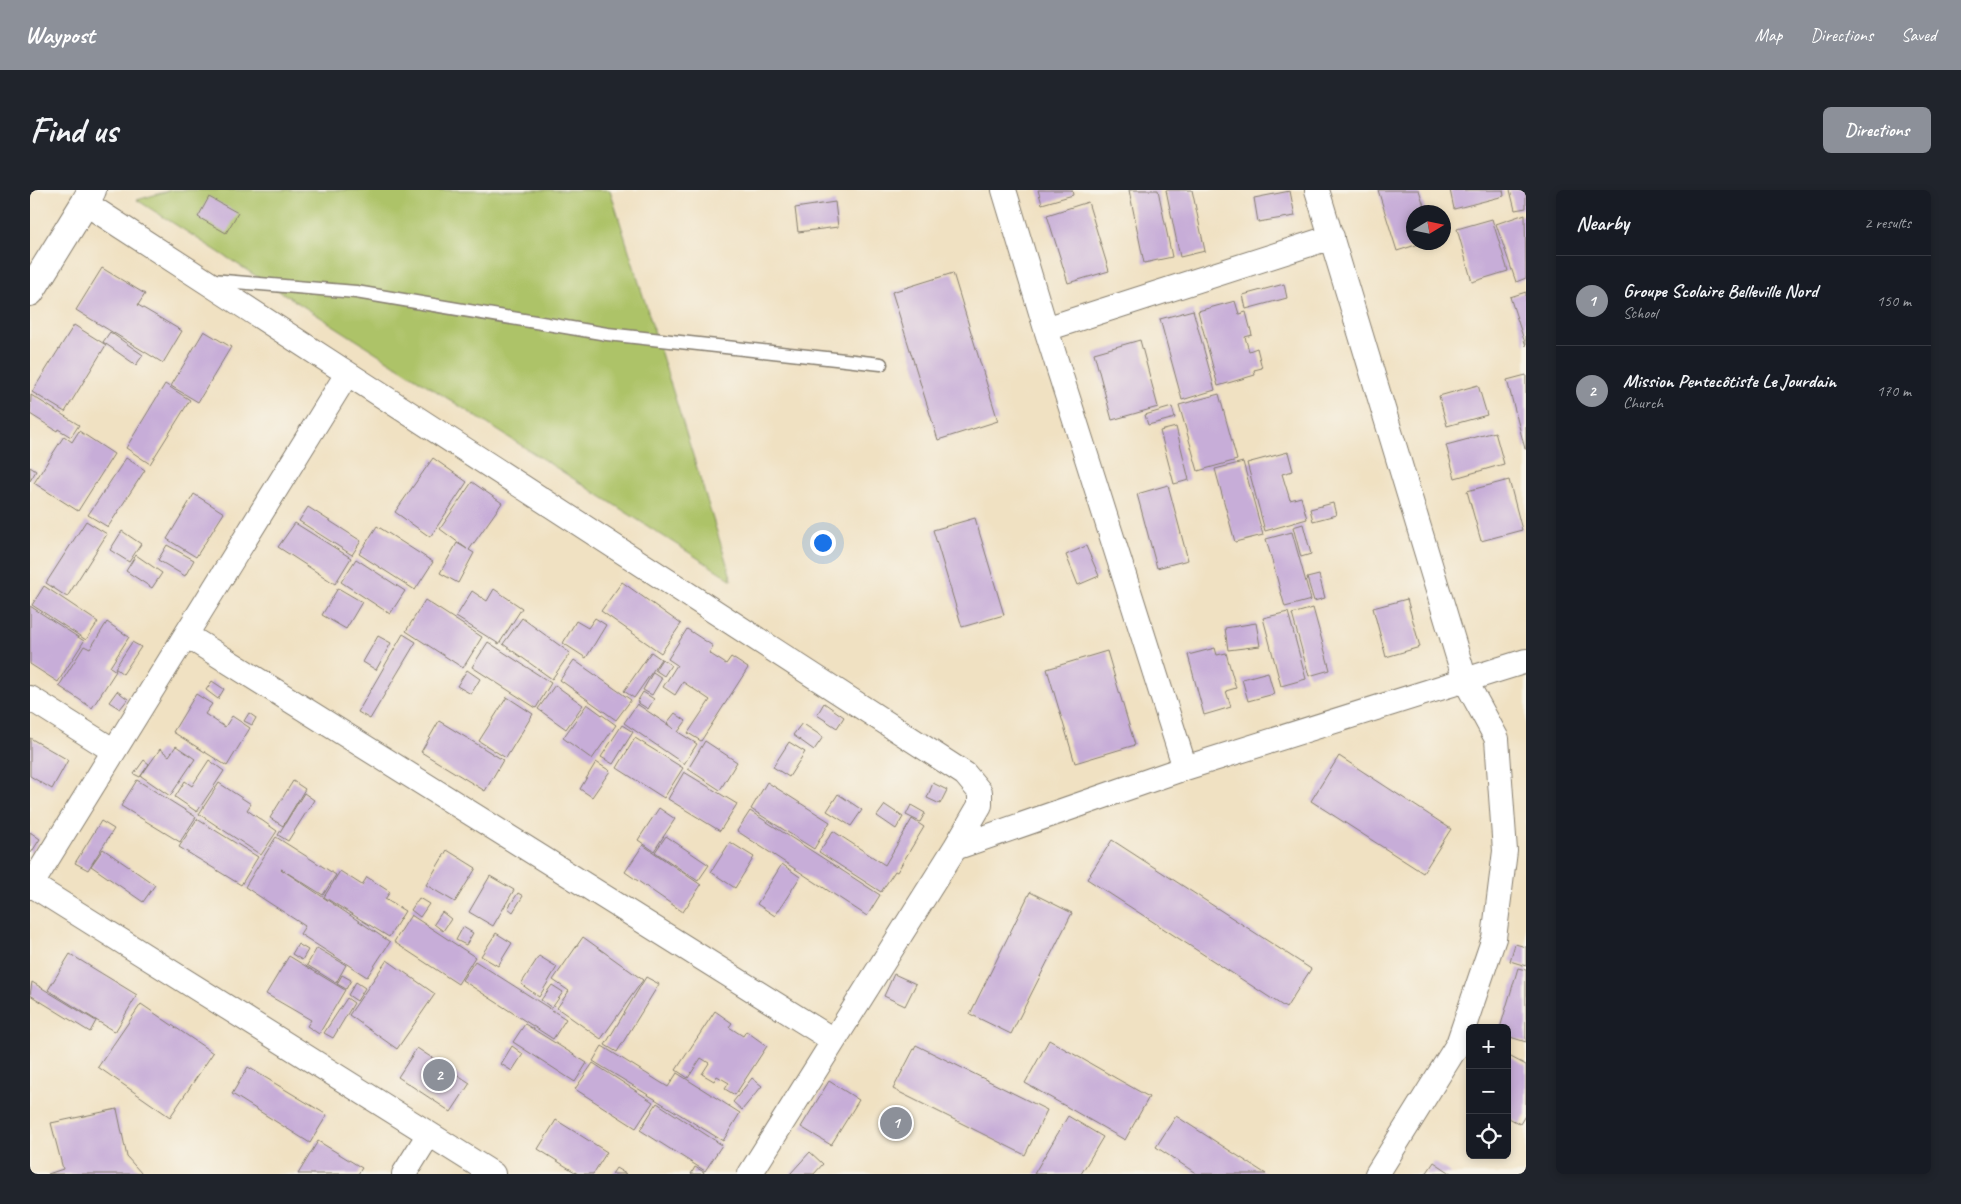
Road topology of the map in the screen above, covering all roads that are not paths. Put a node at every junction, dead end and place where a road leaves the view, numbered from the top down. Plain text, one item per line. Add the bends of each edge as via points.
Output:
1 (1004, 190) edge
2 (1317, 190) edge
3 (88, 197) edge
4 (1332, 237) junction
5 (202, 280) junction
6 (30, 292) edge
7 (1046, 329) junction
8 (880, 364) dead end
9 (348, 374) junction
10 (186, 635) junction
11 (1526, 661) edge
12 (1465, 680) junction
13 (30, 698) edge
14 (114, 751) junction
15 (1185, 768) junction
16 (955, 848) junction
17 (31, 886) edge
18 (833, 1040) junction
19 (429, 1134) junction
20 (404, 1174) edge
21 (493, 1174) edge
22 (750, 1174) edge
23 (1377, 1174) edge

1 - 7 street
2 - 4 street
3 - 5 street
3 - 6 street
4 - 7 street
4 - 12 street
5 - 8 lane via 356,292 607,334
5 - 9 street
7 - 15 street
9 - 10 street
9 - 16 street via 965,774 980,792 980,805
10 - 14 street
10 - 18 street
11 - 12 street
12 - 15 street
12 - 23 street via 1497,739 1505,851 1494,938 1458,1044
13 - 14 street
14 - 17 street
15 - 16 street
16 - 18 street
17 - 19 street
18 - 22 street
19 - 20 street
19 - 21 street

